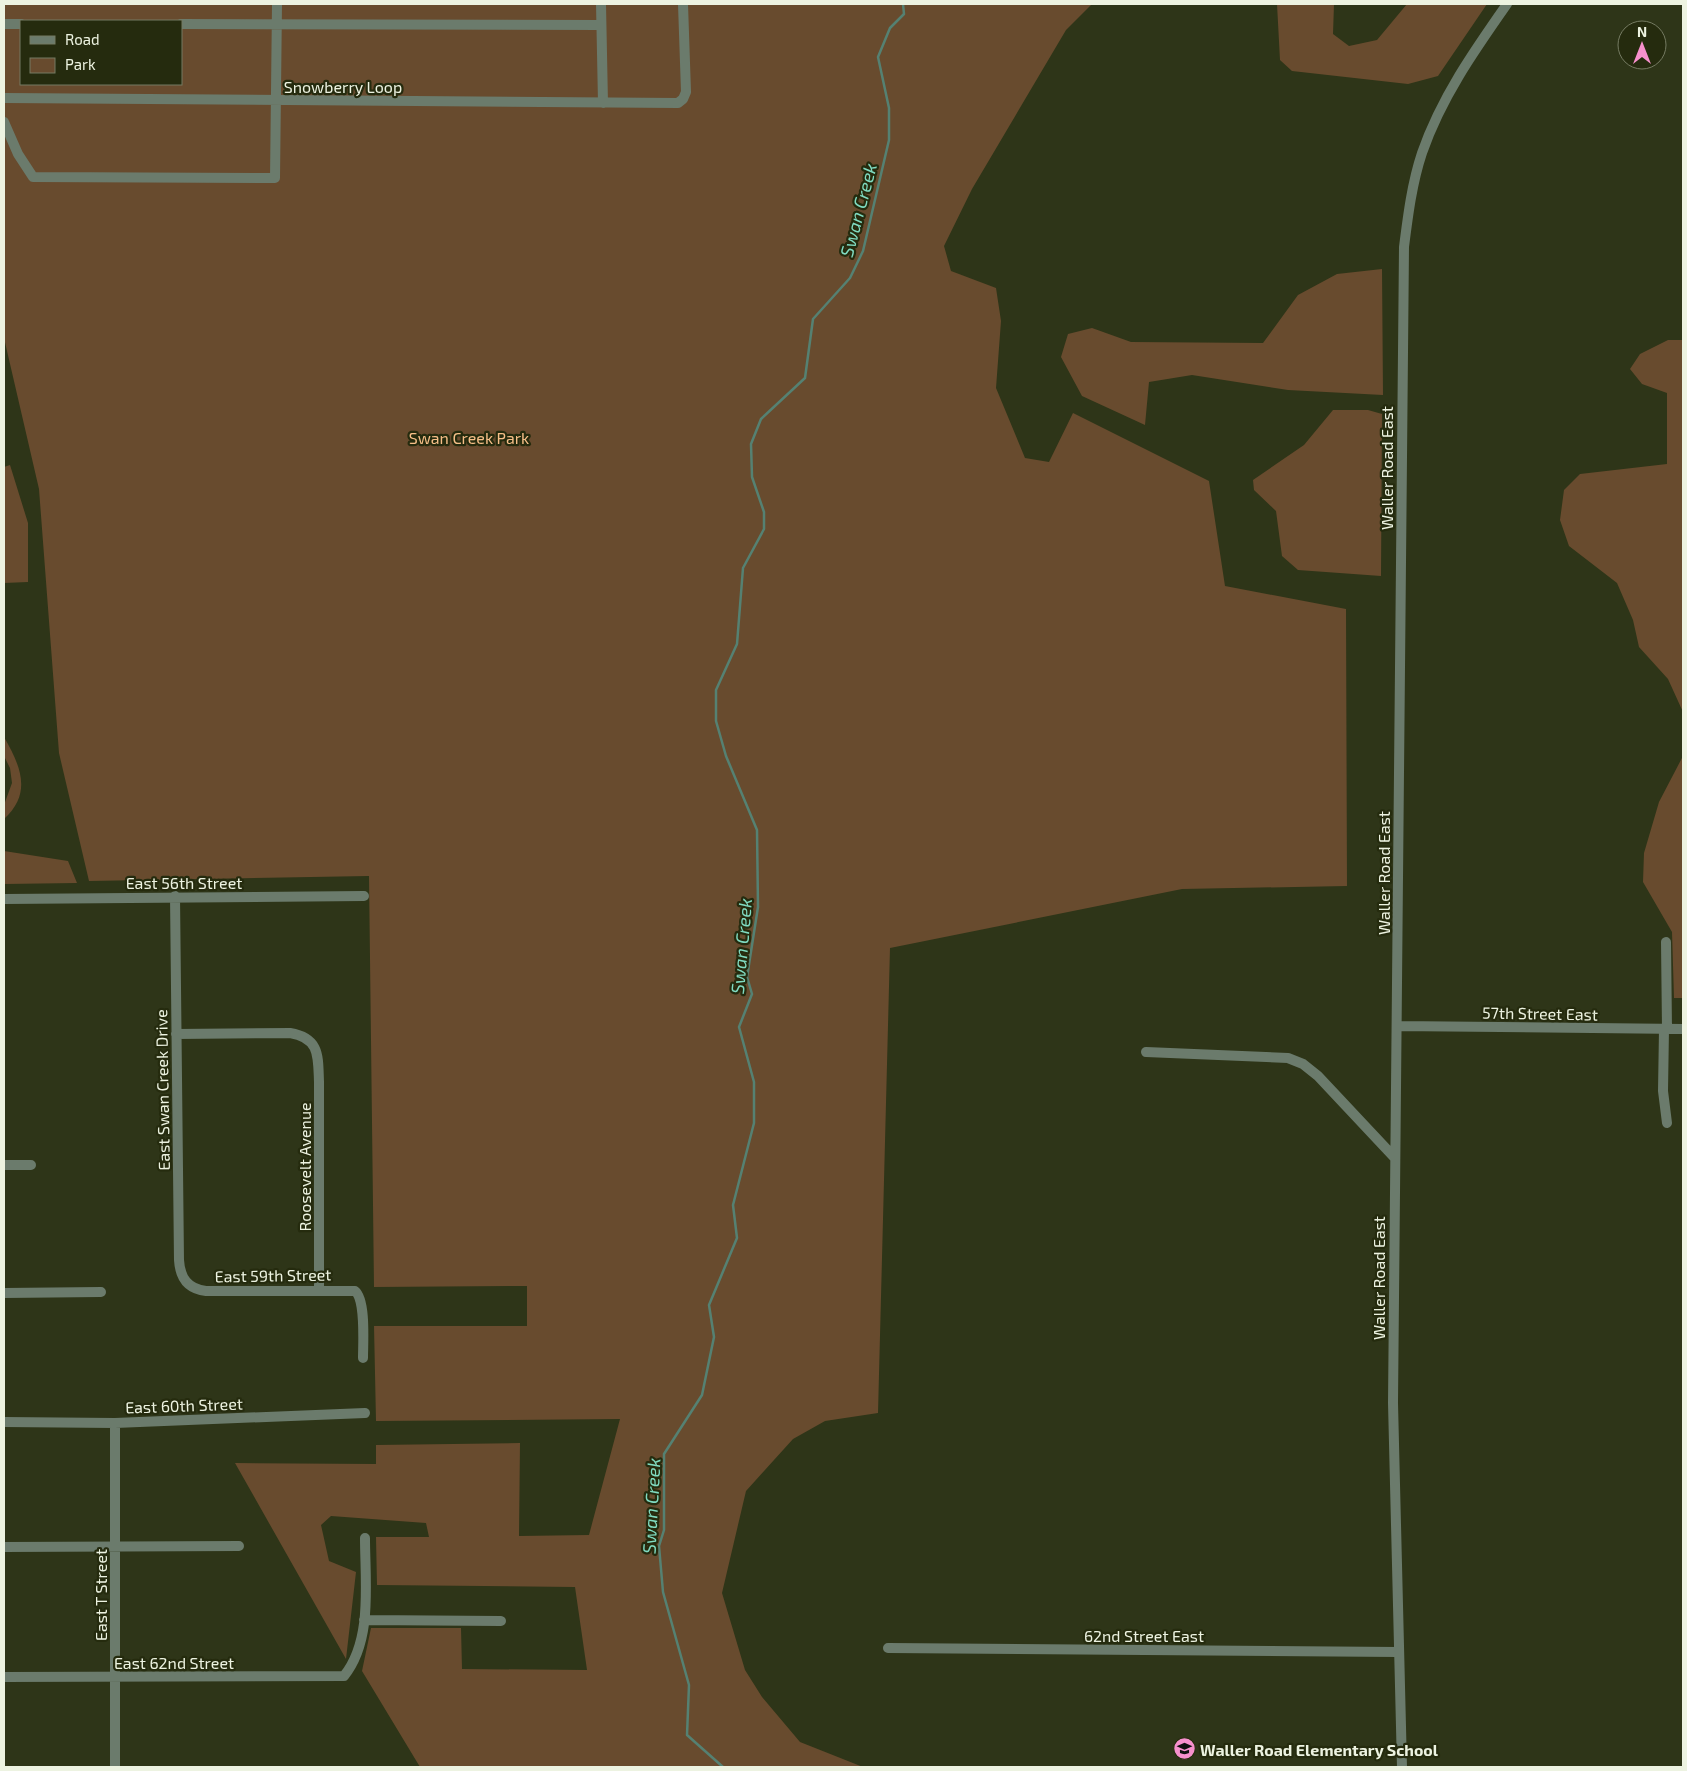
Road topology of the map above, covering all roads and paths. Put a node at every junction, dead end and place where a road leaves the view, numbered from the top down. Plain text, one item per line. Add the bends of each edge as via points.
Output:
1 (277, 4) edge
2 (601, 4) edge
3 (683, 4) edge
4 (1507, 4) edge
5 (4, 24) edge
6 (20, 24) edge
7 (182, 24) edge
8 (277, 24) junction
9 (601, 25) junction
10 (4, 98) edge
11 (276, 100) junction
12 (603, 102) junction
13 (4, 122) edge
14 (174, 896) junction
15 (364, 896) dead end
16 (4, 899) edge
17 (1666, 942) dead end
18 (1397, 1026) junction
19 (1666, 1029) junction
20 (1683, 1029) edge
21 (176, 1034) junction
22 (1146, 1052) dead end
23 (1667, 1123) dead end
24 (1394, 1157) junction
25 (4, 1166) edge
26 (31, 1166) dead end
27 (186, 1283) joint
28 (319, 1290) junction
29 (101, 1292) dead end
30 (4, 1293) edge
31 (363, 1358) dead end
32 (365, 1412) dead end
33 (4, 1422) edge
34 (115, 1423) junction
35 (365, 1538) dead end
36 (239, 1546) dead end
37 (4, 1547) edge
38 (115, 1547) junction
39 (364, 1620) junction
40 (501, 1620) dead end
41 (888, 1648) dead end
42 (1398, 1652) junction
43 (4, 1677) edge
44 (115, 1677) junction
45 (114, 1767) edge
46 (1402, 1767) edge

1 - 8 street
2 - 9 street
3 - 12 street, Snowberry Loop via 686,92 683,99 678,103
4 - 18 street, Waller Road East via 1455,81 1428,136 1412,192 1405,240
5 - 6 street
7 - 8 street
8 - 9 street
8 - 11 street
9 - 12 street
10 - 11 street
11 - 12 street, Snowberry Loop
11 - 13 street, Snowberry Loop via 275,178 33,177 18,154
14 - 15 street, East 56th Street
14 - 16 street, East 56th Street
14 - 21 street, East Swan Creek Drive
17 - 19 street
18 - 19 street, 57th Street East
18 - 24 street, Waller Road East
19 - 20 street, 57th Street East
19 - 23 street via 1662,1050
21 - 27 street, East Swan Creek Drive via 180,1264
21 - 28 street, Roosevelt Avenue via 290,1033 304,1036 313,1044 319,1082
22 - 24 street via 1288,1058 1296,1061 1318,1076
24 - 42 street, Waller Road East via 1392,1403
25 - 26 street
27 - 28 street, East 59th Street via 194,1289 206,1291
28 - 31 street, East 59th Street via 353,1290 360,1296
29 - 30 street
32 - 34 street, East 60th Street
33 - 34 street, East 60th Street
34 - 38 street, East T Street
35 - 39 street
36 - 38 street
37 - 38 street
38 - 44 street, East T Street
39 - 40 street
39 - 44 street, East 62nd Street via 360,1648 344,1676
41 - 42 street, 62nd Street East
42 - 46 street, Waller Road East
43 - 44 street, East 62nd Street
44 - 45 street, East T Street

